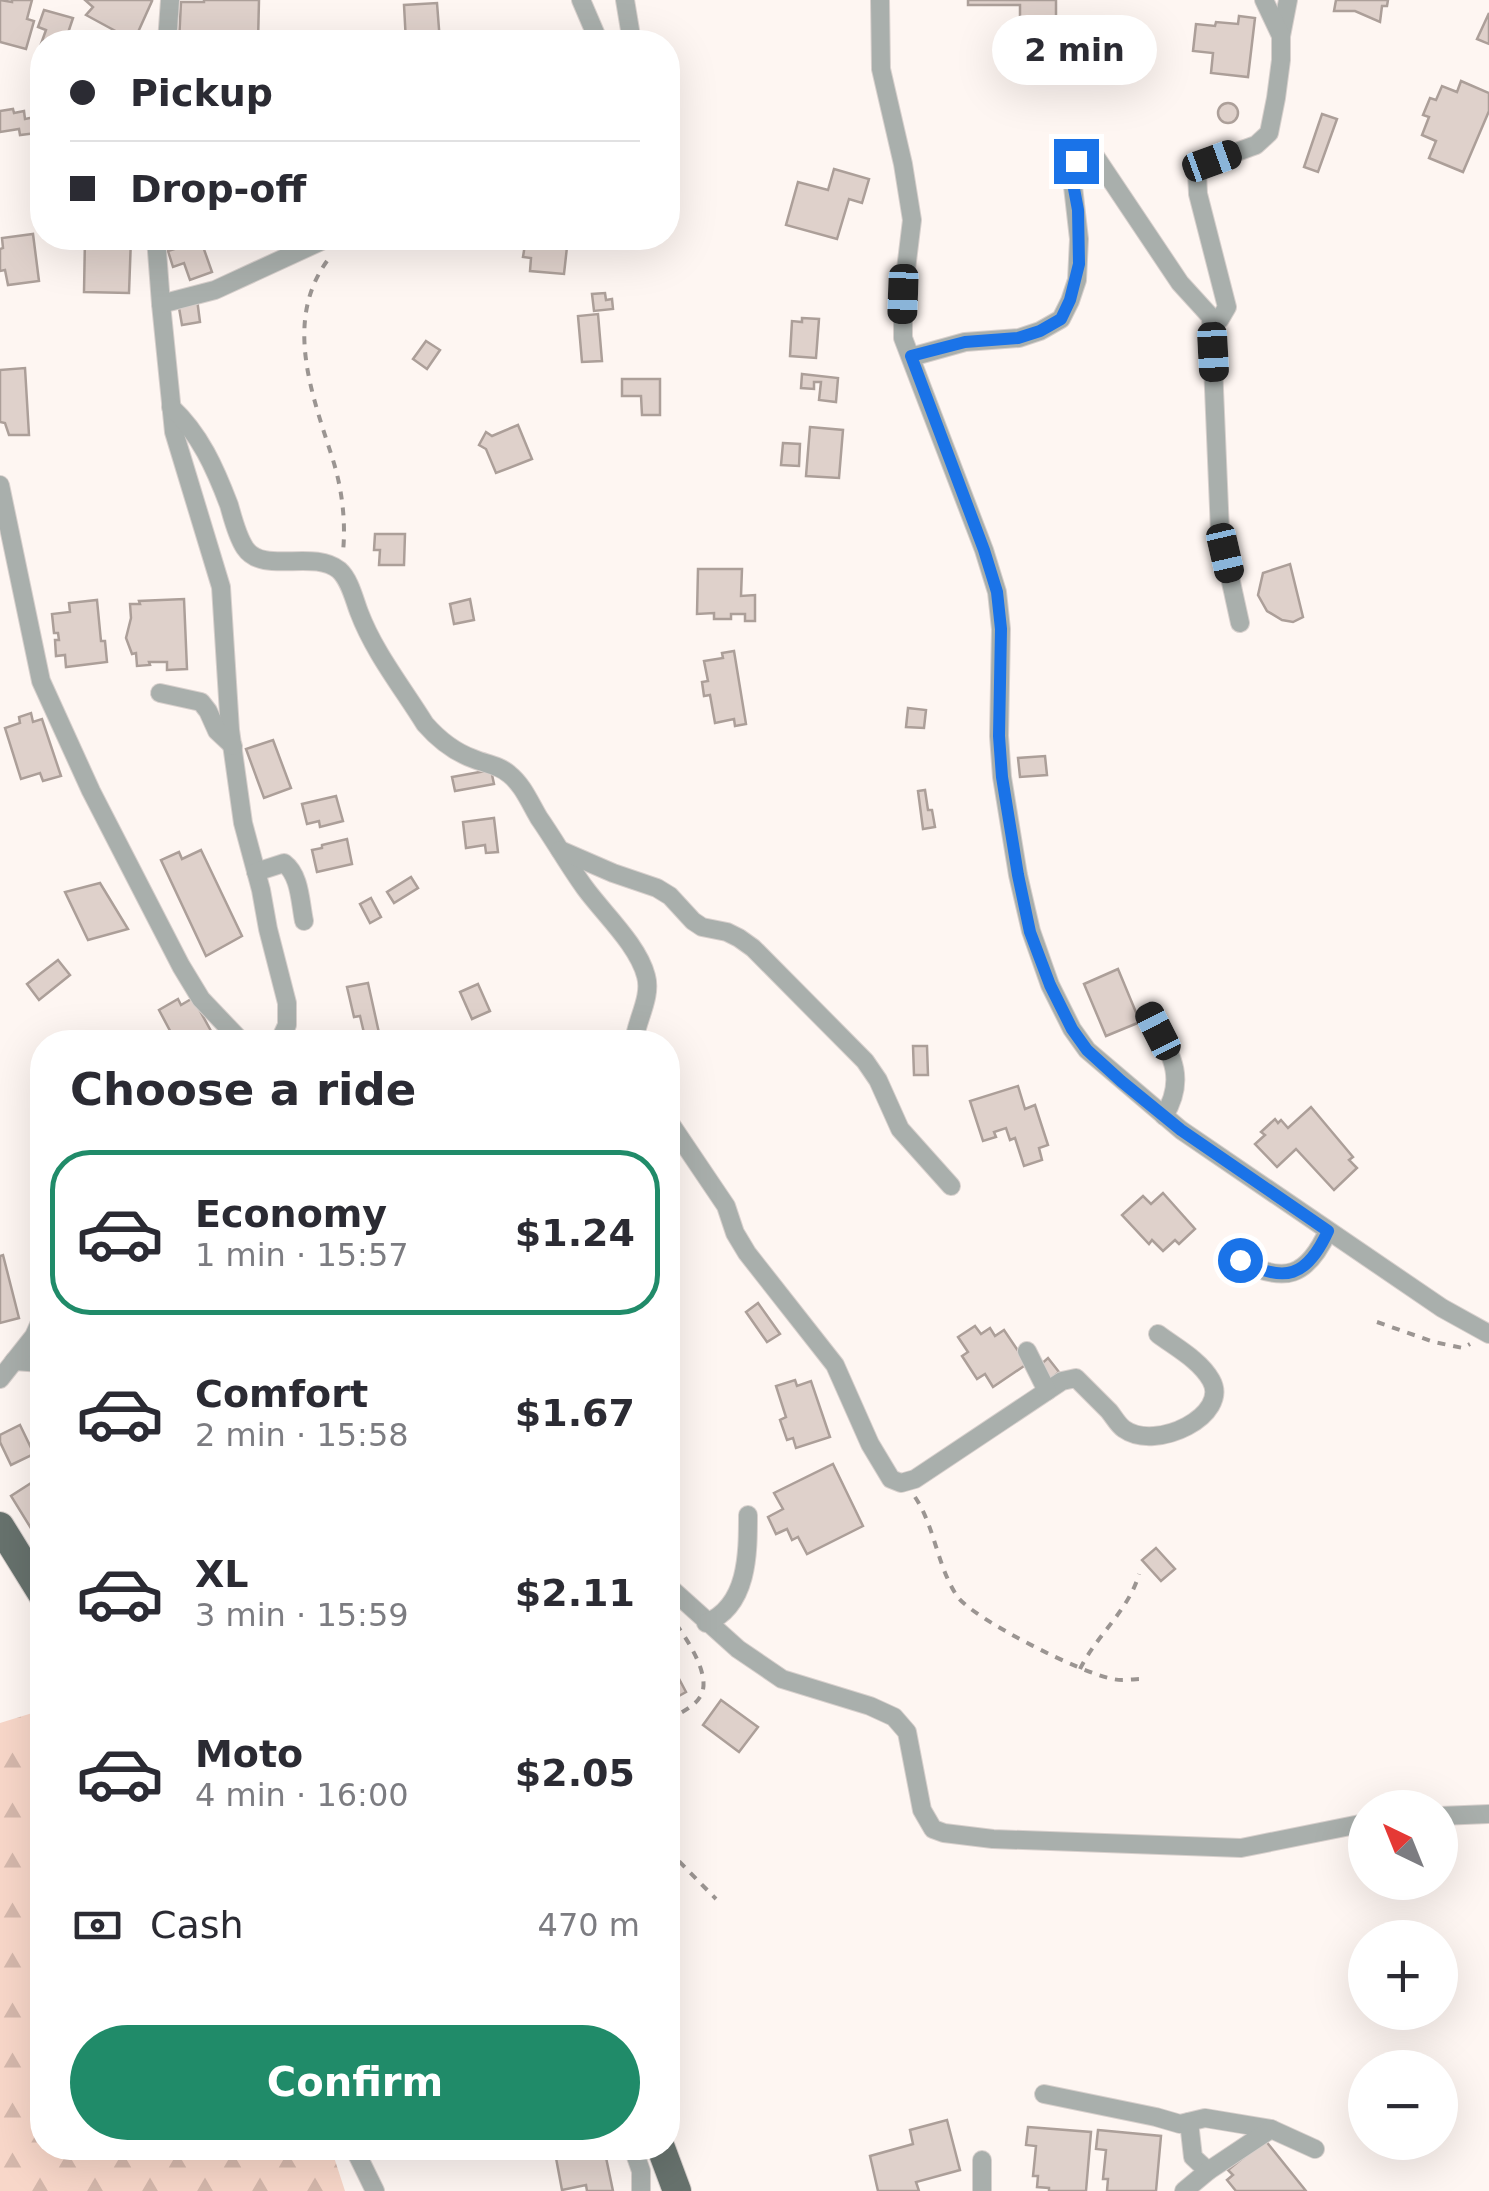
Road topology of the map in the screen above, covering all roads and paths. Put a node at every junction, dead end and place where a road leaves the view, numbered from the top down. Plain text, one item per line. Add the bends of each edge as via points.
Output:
1 (170, 0) edge
2 (581, 0) edge
3 (625, 0) edge
4 (880, 0) edge
5 (1264, 0) edge
6 (1288, 0) edge
7 (168, 30) edge
8 (594, 30) edge
9 (630, 30) edge
10 (1281, 36) junction
11 (157, 250) edge
12 (308, 250) edge
13 (323, 250) edge
14 (160, 304) junction
15 (1211, 317) junction
16 (911, 356) junction
17 (170, 407) junction
18 (0, 485) edge
19 (340, 571) junction
20 (1240, 623) dead end
21 (160, 693) dead end
22 (232, 746) junction
23 (560, 850) junction
24 (256, 872) junction
25 (304, 921) dead end
26 (1148, 1013) dead end
27 (229, 1030) edge
28 (285, 1030) edge
29 (636, 1030) edge
30 (1164, 1116) junction
31 (680, 1138) edge
32 (951, 1186) dead end
33 (1328, 1231) junction
34 (1240, 1260) dead end
35 (1377, 1322) dead end
36 (1158, 1334) dead end
37 (1488, 1334) edge
38 (30, 1341) edge
39 (1027, 1351) dead end
40 (14, 1362) junction
41 (30, 1362) edge
42 (0, 1379) edge
43 (1047, 1391) junction
44 (901, 1483) junction
45 (748, 1515) dead end
46 (0, 1526) edge
47 (1139, 1574) dead end
48 (30, 1575) edge
49 (680, 1598) edge
50 (706, 1623) junction
51 (680, 1630) edge
52 (1080, 1669) junction
53 (1144, 1679) dead end
54 (680, 1712) edge
55 (1489, 1814) edge
56 (1458, 1815) edge
57 (1348, 1826) edge
58 (680, 1862) edge
59 (716, 1899) dead end
60 (1044, 2094) dead end
61 (1189, 2122) junction
62 (1271, 2130) junction
63 (1314, 2149) dead end
64 (360, 2160) edge
65 (637, 2160) edge
66 (666, 2160) edge
67 (982, 2160) dead end
68 (1208, 2171) junction
69 (375, 2191) edge
70 (641, 2191) edge
71 (678, 2191) edge
72 (982, 2191) edge
73 (1184, 2191) edge

1 - 7 street
2 - 8 street
3 - 9 street
4 - 16 street via 881,69 912,220 902,324
5 - 10 street
6 - 10 street
10 - 15 street via 1269,133 1197,172 1227,307 1220,319
11 - 14 street
12 - 14 street via 214,290
13 - 19 path via 304,331 306,365 344,522
14 - 17 street
15 - 16 street via 1180,283 1096,156 1084,154 1072,178 1077,280 1061,319 1018,338
15 - 20 street via 1220,532
16 - 30 street via 997,592 1000,756 1039,960 1087,1050
17 - 19 street via 204,448 246,550 258,560 308,561
17 - 22 street via 221,587
18 - 27 street via 37,664 62,732 181,966
19 - 23 street via 369,638 436,737 509,774
21 - 22 street via 201,702
22 - 24 street
23 - 29 street via 644,968 648,981
23 - 32 street via 658,888 693,922 752,948 866,1061 900,1129
24 - 25 street via 289,866
24 - 28 street via 287,1003
26 - 30 street via 1177,1081
30 - 33 street
31 - 44 street via 726,1206 747,1252 835,1366 870,1444 891,1479
33 - 34 street via 1315,1258 1290,1273 1262,1272
33 - 37 street
35 - 37 path via 1463,1348
36 - 43 street via 1201,1368 1215,1392 1197,1420 1181,1430 1141,1437 1124,1429 1076,1378
38 - 40 street
39 - 43 street
40 - 41 street
40 - 42 street
43 - 44 street
44 - 52 path via 921,1505 962,1602
45 - 50 street via 740,1586 727,1610
46 - 48 main road
47 - 52 path
49 - 50 street
50 - 57 street via 782,1680 894,1717 907,1732 922,1810 944,1833 1241,1848
51 - 54 path via 705,1687
52 - 53 path
55 - 56 street
58 - 59 path
60 - 61 street
61 - 62 street via 1205,2118
61 - 68 street via 1193,2158
62 - 63 street
62 - 68 street
64 - 69 street
65 - 70 street
66 - 71 main road
67 - 72 street
68 - 73 street

